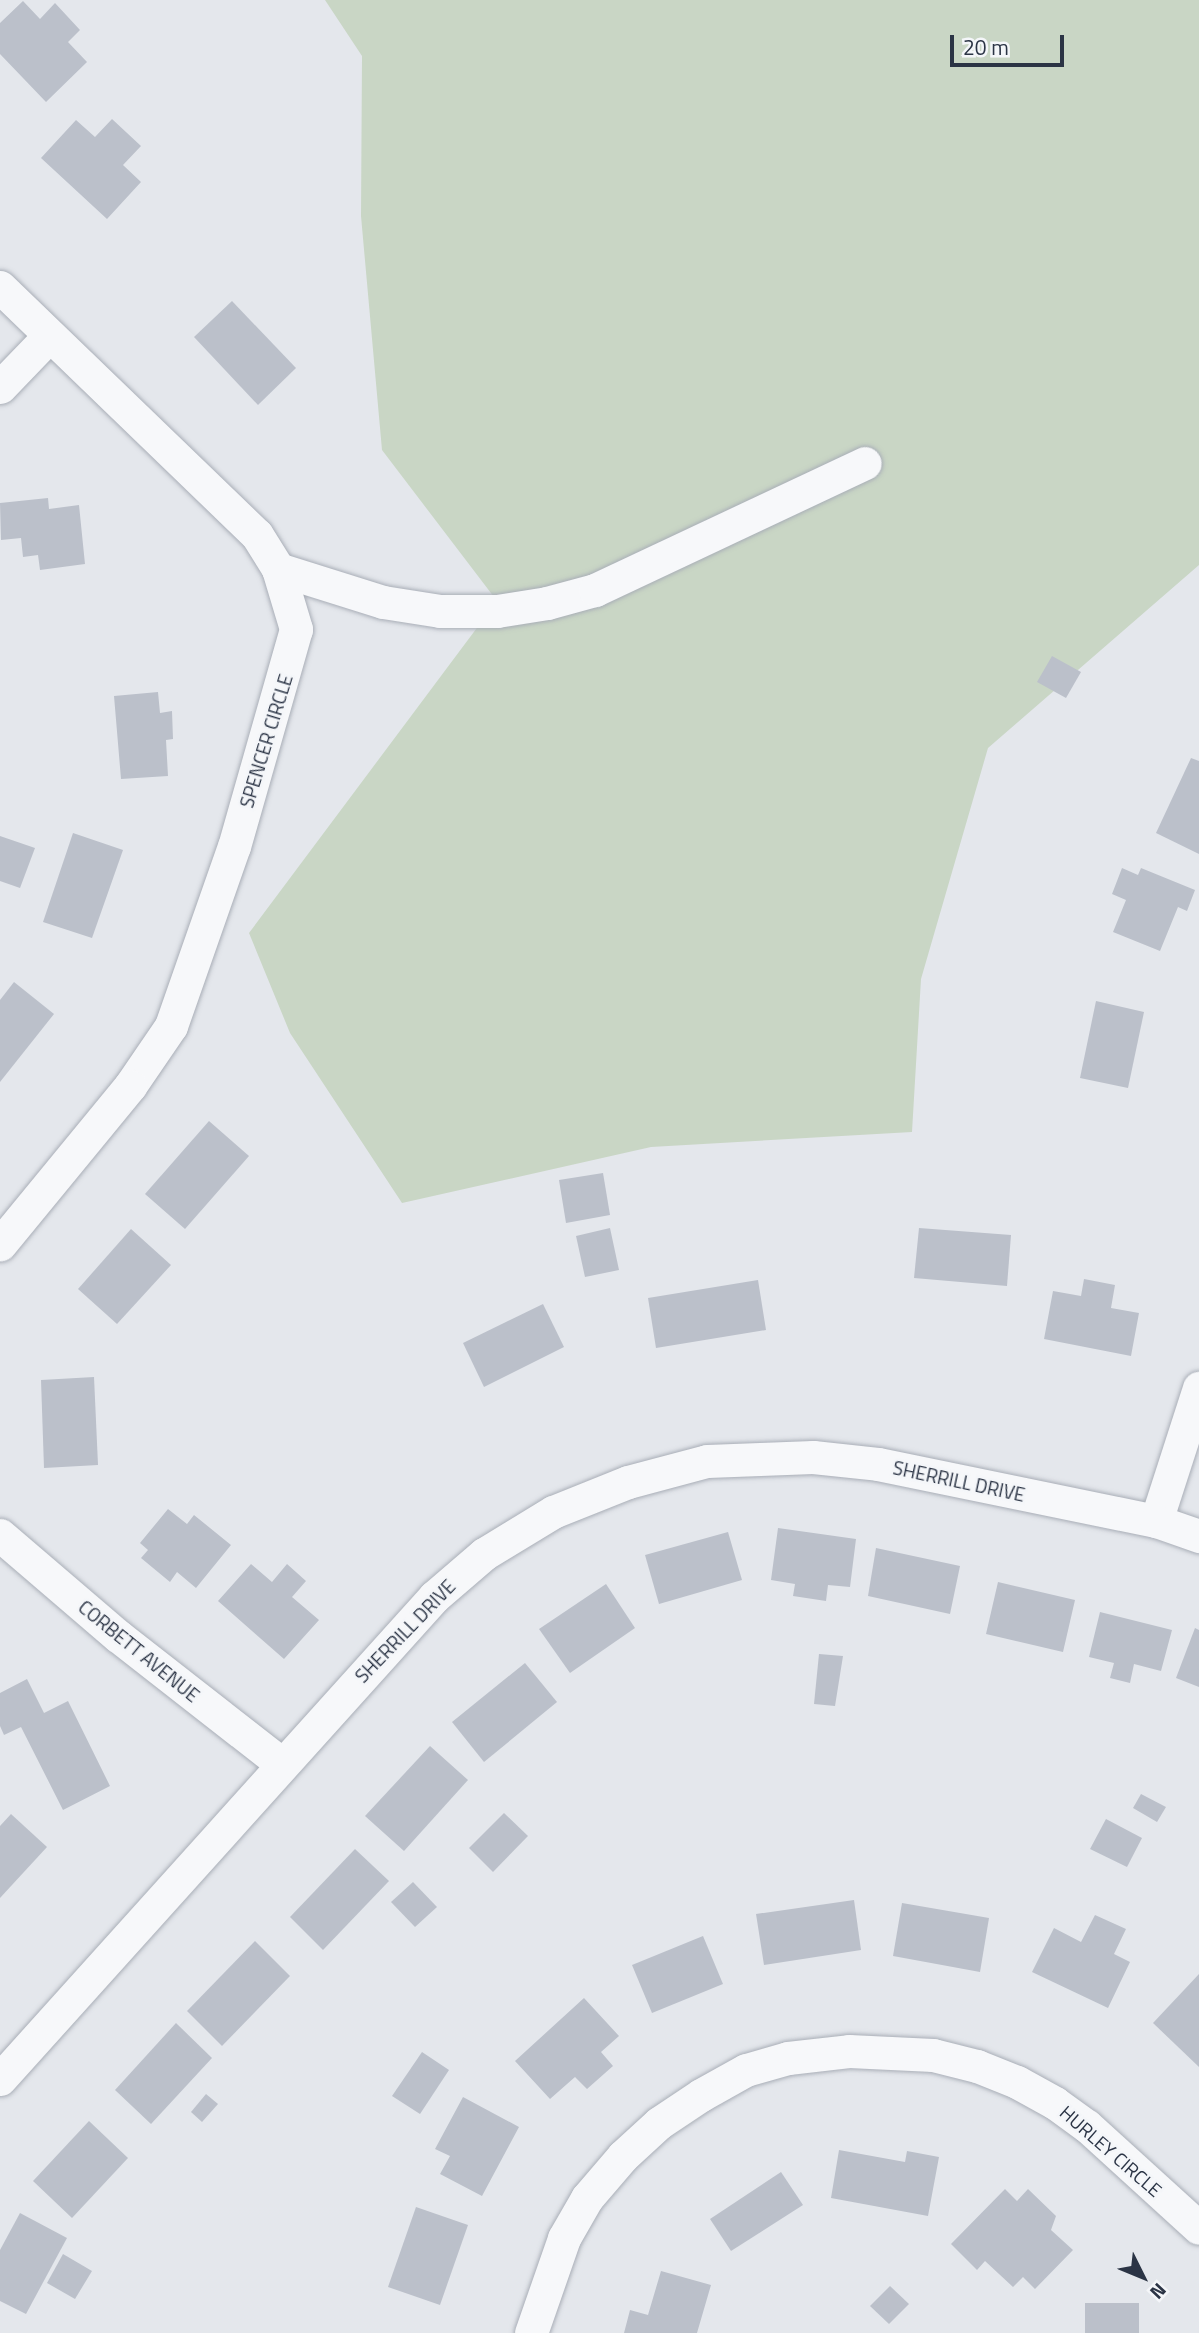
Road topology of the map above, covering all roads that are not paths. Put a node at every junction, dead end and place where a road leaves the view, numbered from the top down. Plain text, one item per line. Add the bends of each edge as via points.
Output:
1 (0, 287) edge
2 (48, 337) junction
3 (0, 387) edge
4 (866, 463) dead end
5 (278, 569) junction
6 (0, 1244) edge
7 (1199, 1388) edge
8 (1156, 1521) junction
9 (0, 1535) edge
10 (1199, 1536) edge
11 (282, 1764) junction
12 (0, 2079) edge
13 (1199, 2228) edge
14 (531, 2333) edge

1 - 2 street, SPENCER CIRCLE
2 - 3 street
2 - 5 street, SPENCER CIRCLE via 257,535
4 - 5 street via 595,590 547,603 497,611 440,611 383,602
5 - 6 street, SPENCER CIRCLE via 296,629 292,652 234,846 171,1026 130,1086
7 - 8 street
8 - 10 street, SHERRILL DRIVE
8 - 11 street, SHERRILL DRIVE via 878,1464 813,1457 708,1461 628,1482 553,1512 484,1554 425,1605
9 - 11 street, CORBETT AVENUE via 118,1636
11 - 12 street, SHERRILL DRIVE
13 - 14 street, HURLEY CIRCLE via 1087,2126 1017,2082 933,2055 849,2051 788,2058 746,2070 701,2095 659,2123 623,2157 587,2198 564,2238

